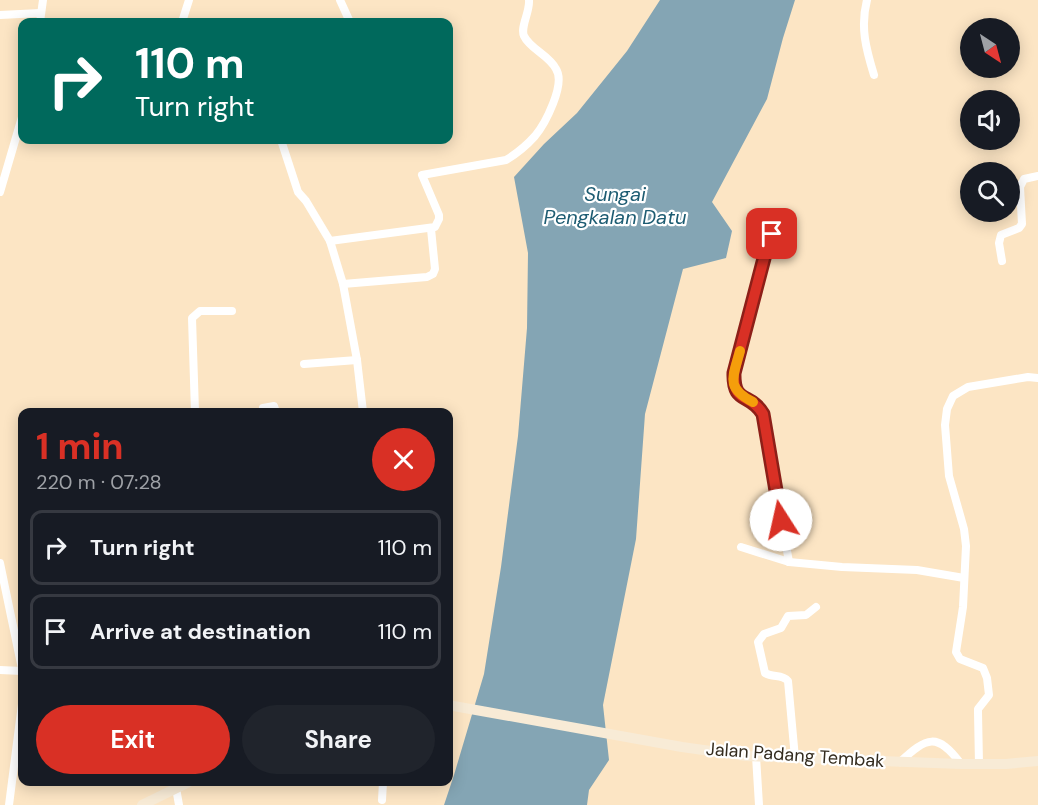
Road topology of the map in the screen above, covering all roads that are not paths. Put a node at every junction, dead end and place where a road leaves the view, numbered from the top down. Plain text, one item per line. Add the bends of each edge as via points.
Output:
1 (43, 0) edge
2 (189, 0) edge
3 (340, 0) edge
4 (529, 0) edge
5 (867, 0) edge
6 (40, 13) junction
7 (0, 15) edge
8 (39, 18) edge
9 (183, 18) edge
10 (348, 18) edge
11 (874, 75) dead end
12 (18, 131) edge
13 (282, 144) edge
14 (1038, 176) edge
15 (0, 192) edge
16 (783, 225) dead end
17 (431, 229) junction
18 (330, 241) junction
19 (1002, 261) dead end
20 (343, 284) junction
21 (232, 311) dead end
22 (357, 360) junction
23 (304, 364) dead end
24 (1038, 378) edge
25 (195, 408) edge
26 (263, 408) dead end
27 (275, 408) edge
28 (363, 408) edge
29 (741, 547) dead end
30 (789, 562) junction
31 (0, 563) edge
32 (964, 578) junction
33 (816, 607) dead end
34 (18, 651) edge
35 (0, 670) edge
36 (18, 670) edge
37 (453, 706) edge
38 (18, 735) edge
39 (756, 756) junction
40 (795, 758) junction
41 (1038, 761) edge
42 (900, 762) junction
43 (961, 764) junction
44 (979, 764) junction
45 (180, 786) edge
46 (382, 786) edge
47 (176, 788) junction
48 (382, 800) dead end
49 (9, 805) edge
50 (142, 805) edge
51 (179, 805) edge
52 (759, 805) edge

1 - 6 street
2 - 9 street
3 - 10 street
4 - 17 street via 524,35 557,69 560,79 556,97 534,137 514,156 422,175 440,219
5 - 11 street via 864,43
6 - 7 street
6 - 8 street
12 - 15 street
13 - 18 street via 298,192
14 - 19 street via 1024,179 1020,187 1023,221 1019,228 1001,236
16 - 30 street via 768,243 734,382 741,397 755,403 763,414
17 - 18 street
17 - 20 street via 433,274
18 - 20 street
20 - 22 street
21 - 25 street via 200,311 192,318
22 - 23 street
22 - 28 street
24 - 32 street via 1028,376 968,387 953,396 947,410 949,476 965,537
26 - 27 street
29 - 30 street
30 - 32 street via 917,570
31 - 34 street
32 - 44 street via 956,652 960,659 983,668 989,695 978,712
33 - 40 street via 806,615 788,616 779,629 764,634 758,642 765,673 788,681
35 - 36 street
37 - 39 main road, Jalan Padang Tembak via 682,747
38 - 49 street
39 - 40 main road, Jalan Padang Tembak
39 - 52 street
40 - 42 main road, Jalan Padang Tembak
41 - 44 main road, Jalan Padang Tembak
42 - 43 main road, Jalan Padang Tembak
42 - 43 street via 926,741 943,744
43 - 44 main road, Jalan Padang Tembak
45 - 47 main road
46 - 48 street
47 - 50 main road
47 - 51 street

